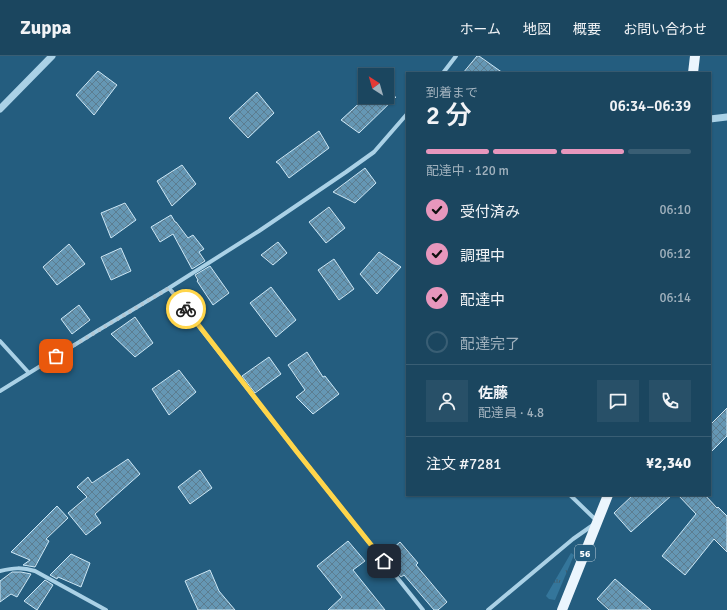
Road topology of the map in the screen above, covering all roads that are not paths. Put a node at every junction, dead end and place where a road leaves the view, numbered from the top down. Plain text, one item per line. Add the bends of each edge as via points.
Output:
1 (52, 56) edge
2 (456, 56) edge
3 (695, 56) edge
4 (444, 72) edge
5 (693, 72) edge
6 (0, 109) edge
7 (406, 115) edge
8 (727, 117) edge
9 (711, 119) edge
10 (169, 288) junction
11 (0, 341) edge
12 (29, 373) junction
13 (0, 391) edge
14 (571, 496) edge
15 (608, 496) edge
16 (598, 521) junction
17 (0, 571) edge
18 (106, 610) edge
19 (423, 610) edge
20 (488, 610) edge
21 (562, 610) edge

1 - 6 street
2 - 4 street
3 - 5 main road
7 - 10 street via 374,152 259,231
8 - 9 street
10 - 12 street
10 - 19 street
11 - 12 street
12 - 13 street
14 - 16 street
15 - 16 main road, 56
16 - 20 street
16 - 21 main road, 56
17 - 18 street via 13,568 35,571

